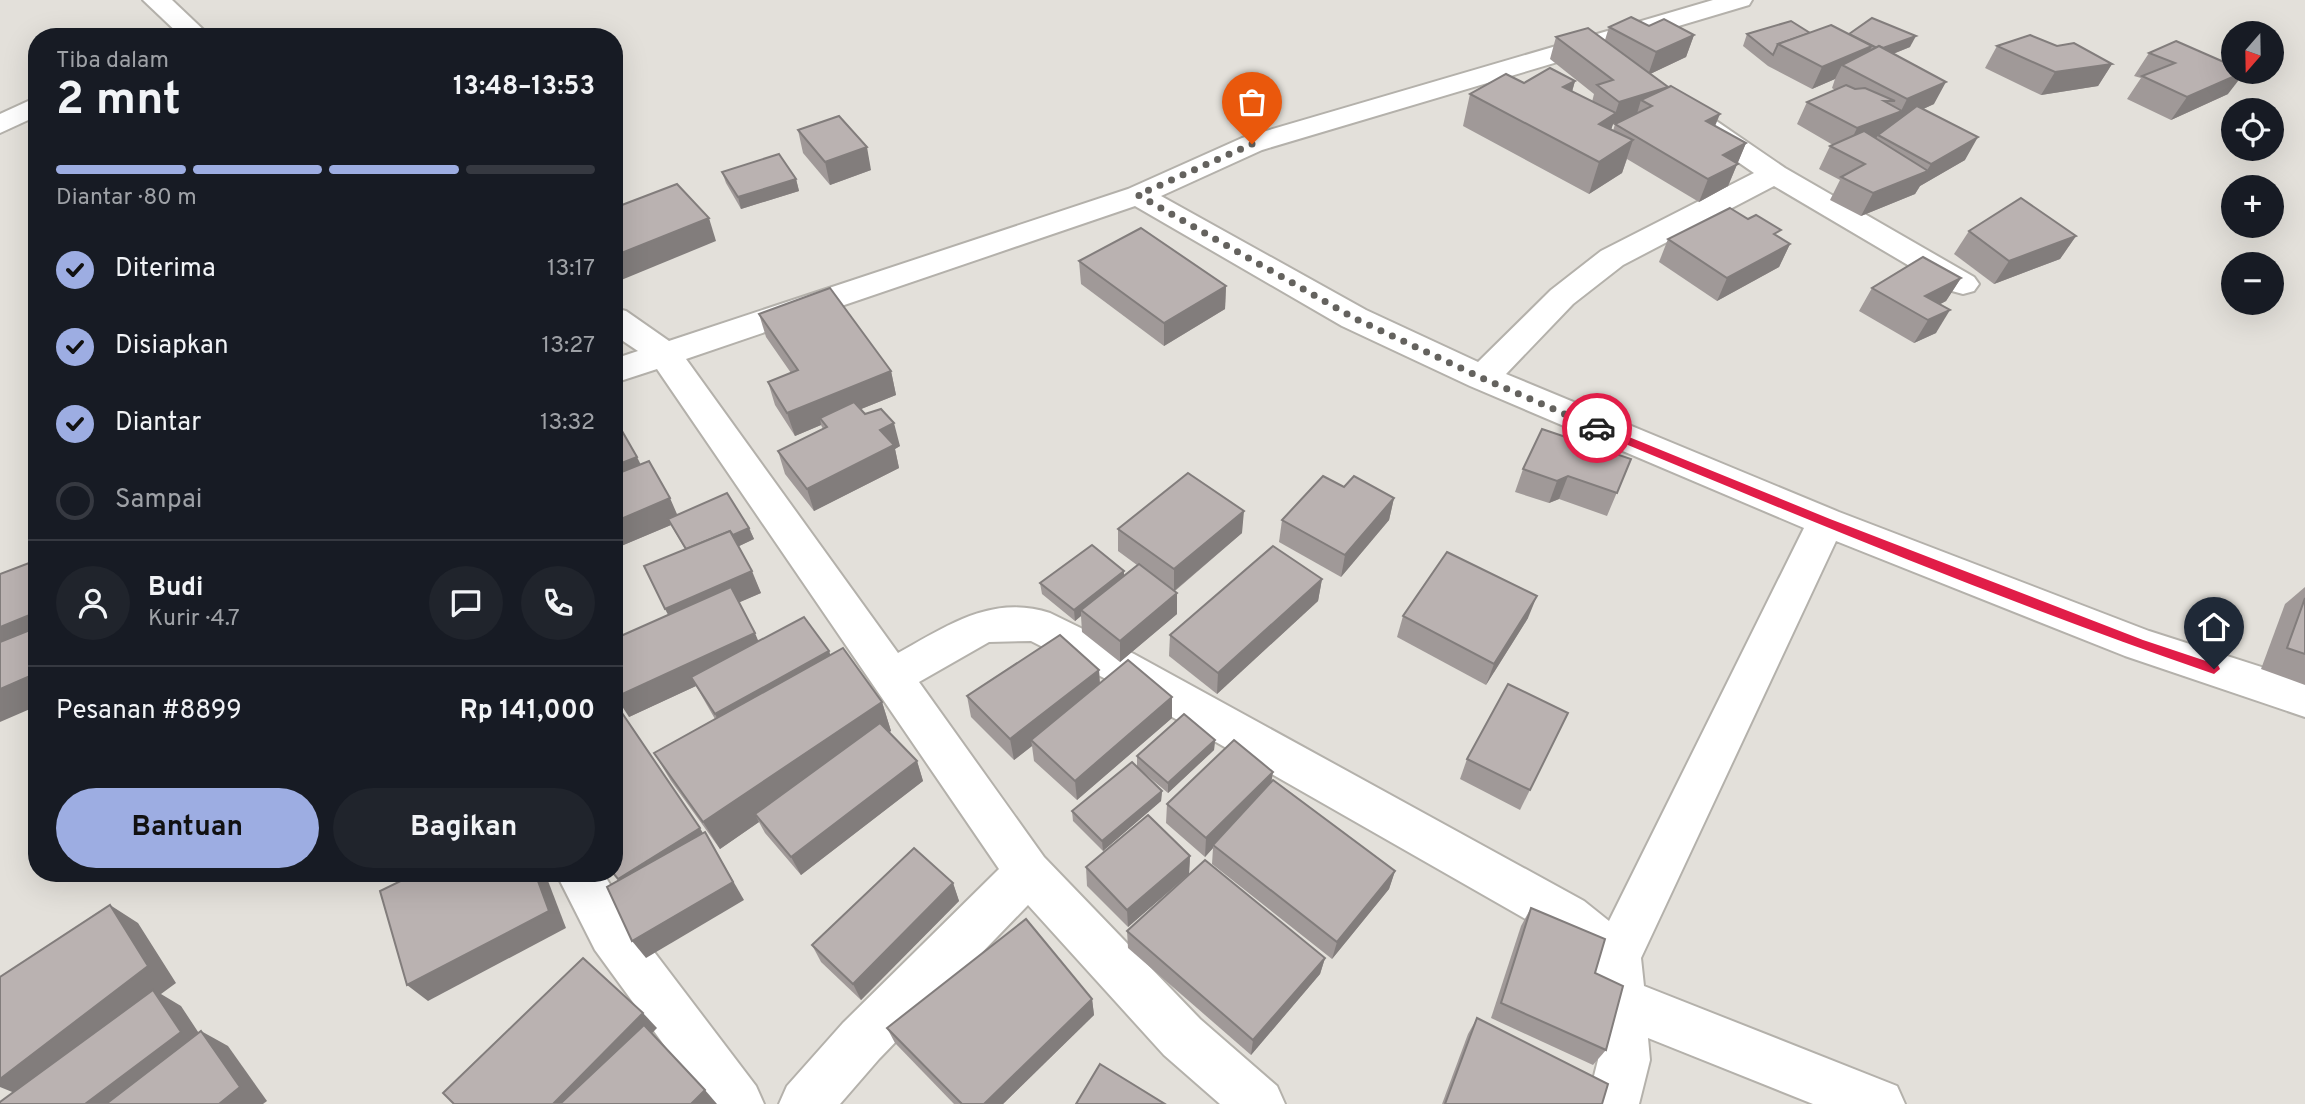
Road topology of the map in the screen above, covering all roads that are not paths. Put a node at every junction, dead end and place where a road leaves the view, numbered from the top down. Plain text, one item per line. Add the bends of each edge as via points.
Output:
1 (155, 0) edge
2 (1740, 0) edge
3 (177, 28) edge
4 (1587, 45) junction
5 (1619, 67) edge
6 (1672, 103) edge
7 (28, 110) edge
8 (0, 125) edge
9 (1775, 174) junction
10 (1138, 195) junction
11 (1963, 284) dead end
12 (623, 325) edge
13 (664, 354) junction
14 (623, 368) edge
15 (1482, 378) junction
16 (1826, 522) junction
17 (892, 677) junction
18 (2305, 699) edge
19 (1028, 872) junction
20 (583, 882) edge
21 (1619, 980) junction
22 (738, 1104) edge
23 (805, 1104) edge
24 (1259, 1104) edge
25 (1613, 1104) edge
26 (1879, 1104) edge

1 - 3 street via 172,10
2 - 4 street
4 - 5 street
4 - 10 street via 1252,144
6 - 9 street
7 - 8 street
9 - 11 street
9 - 15 street via 1612,258 1562,297
10 - 13 street
10 - 15 street via 1354,318
12 - 13 street
13 - 14 street
13 - 17 street
15 - 16 street
16 - 18 street via 2139,643
16 - 21 street
17 - 19 street
17 - 21 street via 983,626 1036,625 1119,666 1567,917
19 - 23 street
19 - 24 street via 1182,1037
20 - 22 street via 616,943
21 - 25 street via 1624,1060
21 - 26 street

